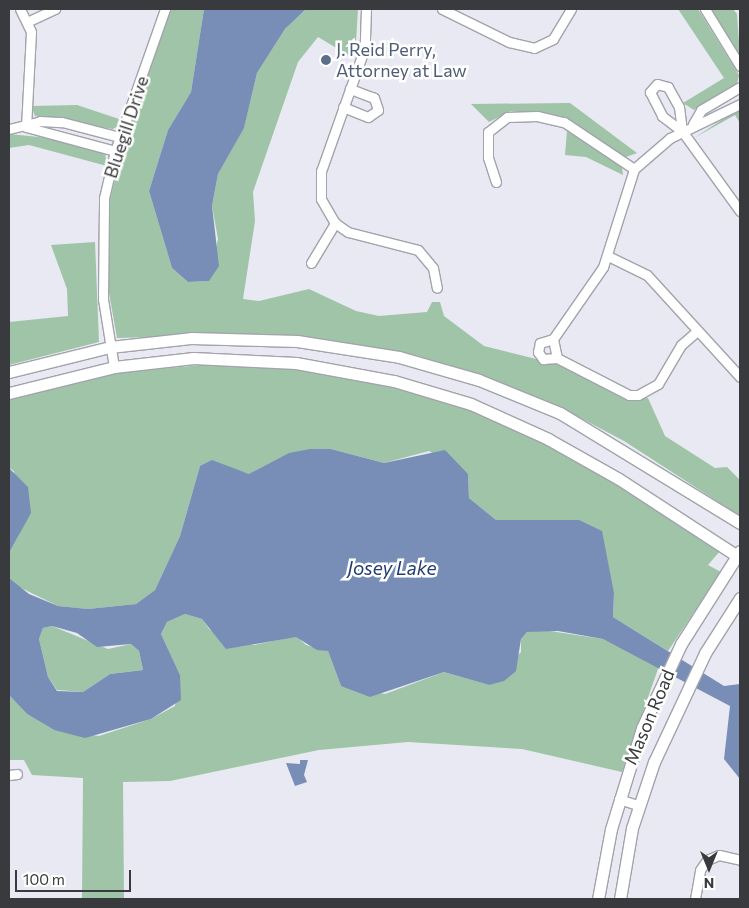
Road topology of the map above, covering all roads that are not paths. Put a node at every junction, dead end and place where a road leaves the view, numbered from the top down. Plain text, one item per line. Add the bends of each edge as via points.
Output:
1 (20, 9) edge
2 (55, 9) edge
3 (165, 9) edge
4 (366, 9) edge
5 (444, 9) edge
6 (571, 9) edge
7 (705, 9) edge
8 (29, 22) junction
9 (740, 66) edge
10 (740, 87) edge
11 (350, 89) junction
12 (740, 104) edge
13 (343, 107) junction
14 (693, 124) junction
15 (26, 127) junction
16 (9, 129) edge
17 (682, 131) junction
18 (120, 137) junction
19 (115, 151) junction
20 (634, 169) junction
21 (496, 182) dead end
22 (740, 211) edge
23 (335, 223) junction
24 (608, 256) junction
25 (311, 264) dead end
26 (437, 288) dead end
27 (696, 332) junction
28 (553, 339) junction
29 (110, 347) junction
30 (558, 358) junction
31 (114, 367) junction
32 (9, 372) edge
33 (740, 376) edge
34 (9, 393) edge
35 (740, 523) edge
36 (739, 555) edge
37 (740, 598) edge
38 (619, 799) junction
39 (638, 805) junction
40 (740, 860) edge
41 (598, 899) edge
42 (620, 899) edge
43 (695, 899) edge

1 - 8 street
2 - 8 street
3 - 18 street, Bluegill Drive
4 - 11 street via 365,47
5 - 6 street via 523,47 543,46 553,39
7 - 9 street
8 - 15 street
10 - 14 street via 701,110
11 - 13 street
11 - 13 street via 374,98 378,110 368,117
12 - 14 street via 708,121
13 - 23 street via 319,184 321,199
14 - 17 street
15 - 16 street
15 - 18 street via 40,121 62,122
15 - 19 street
17 - 17 street via 679,107 668,87 657,84 651,97 662,116
17 - 20 street
17 - 22 street
18 - 19 street, Bluegill Drive
19 - 29 street, Bluegill Drive via 104,198 100,261
20 - 21 street via 564,122 537,116 506,117 488,132 488,157
20 - 24 street
23 - 25 street
23 - 26 street via 348,232 418,250 430,263
24 - 27 street via 647,275
24 - 28 street
27 - 30 street via 681,345 658,384 645,394 629,395
27 - 33 street
28 - 30 street
28 - 30 street via 540,343 538,352 543,359
29 - 31 street, Bluegill Drive
29 - 32 main road
29 - 35 main road via 246,337 347,347 439,367 560,413
31 - 34 main road
31 - 36 main road via 192,358 246,358 296,363 432,391 504,418 584,458
36 - 38 main road, Mason Road via 681,644 658,691
37 - 39 main road, Mason Road via 705,653 680,701
38 - 39 street
38 - 41 main road, Mason Road
39 - 42 main road, Mason Road
40 - 43 street via 719,856 707,860 700,870

